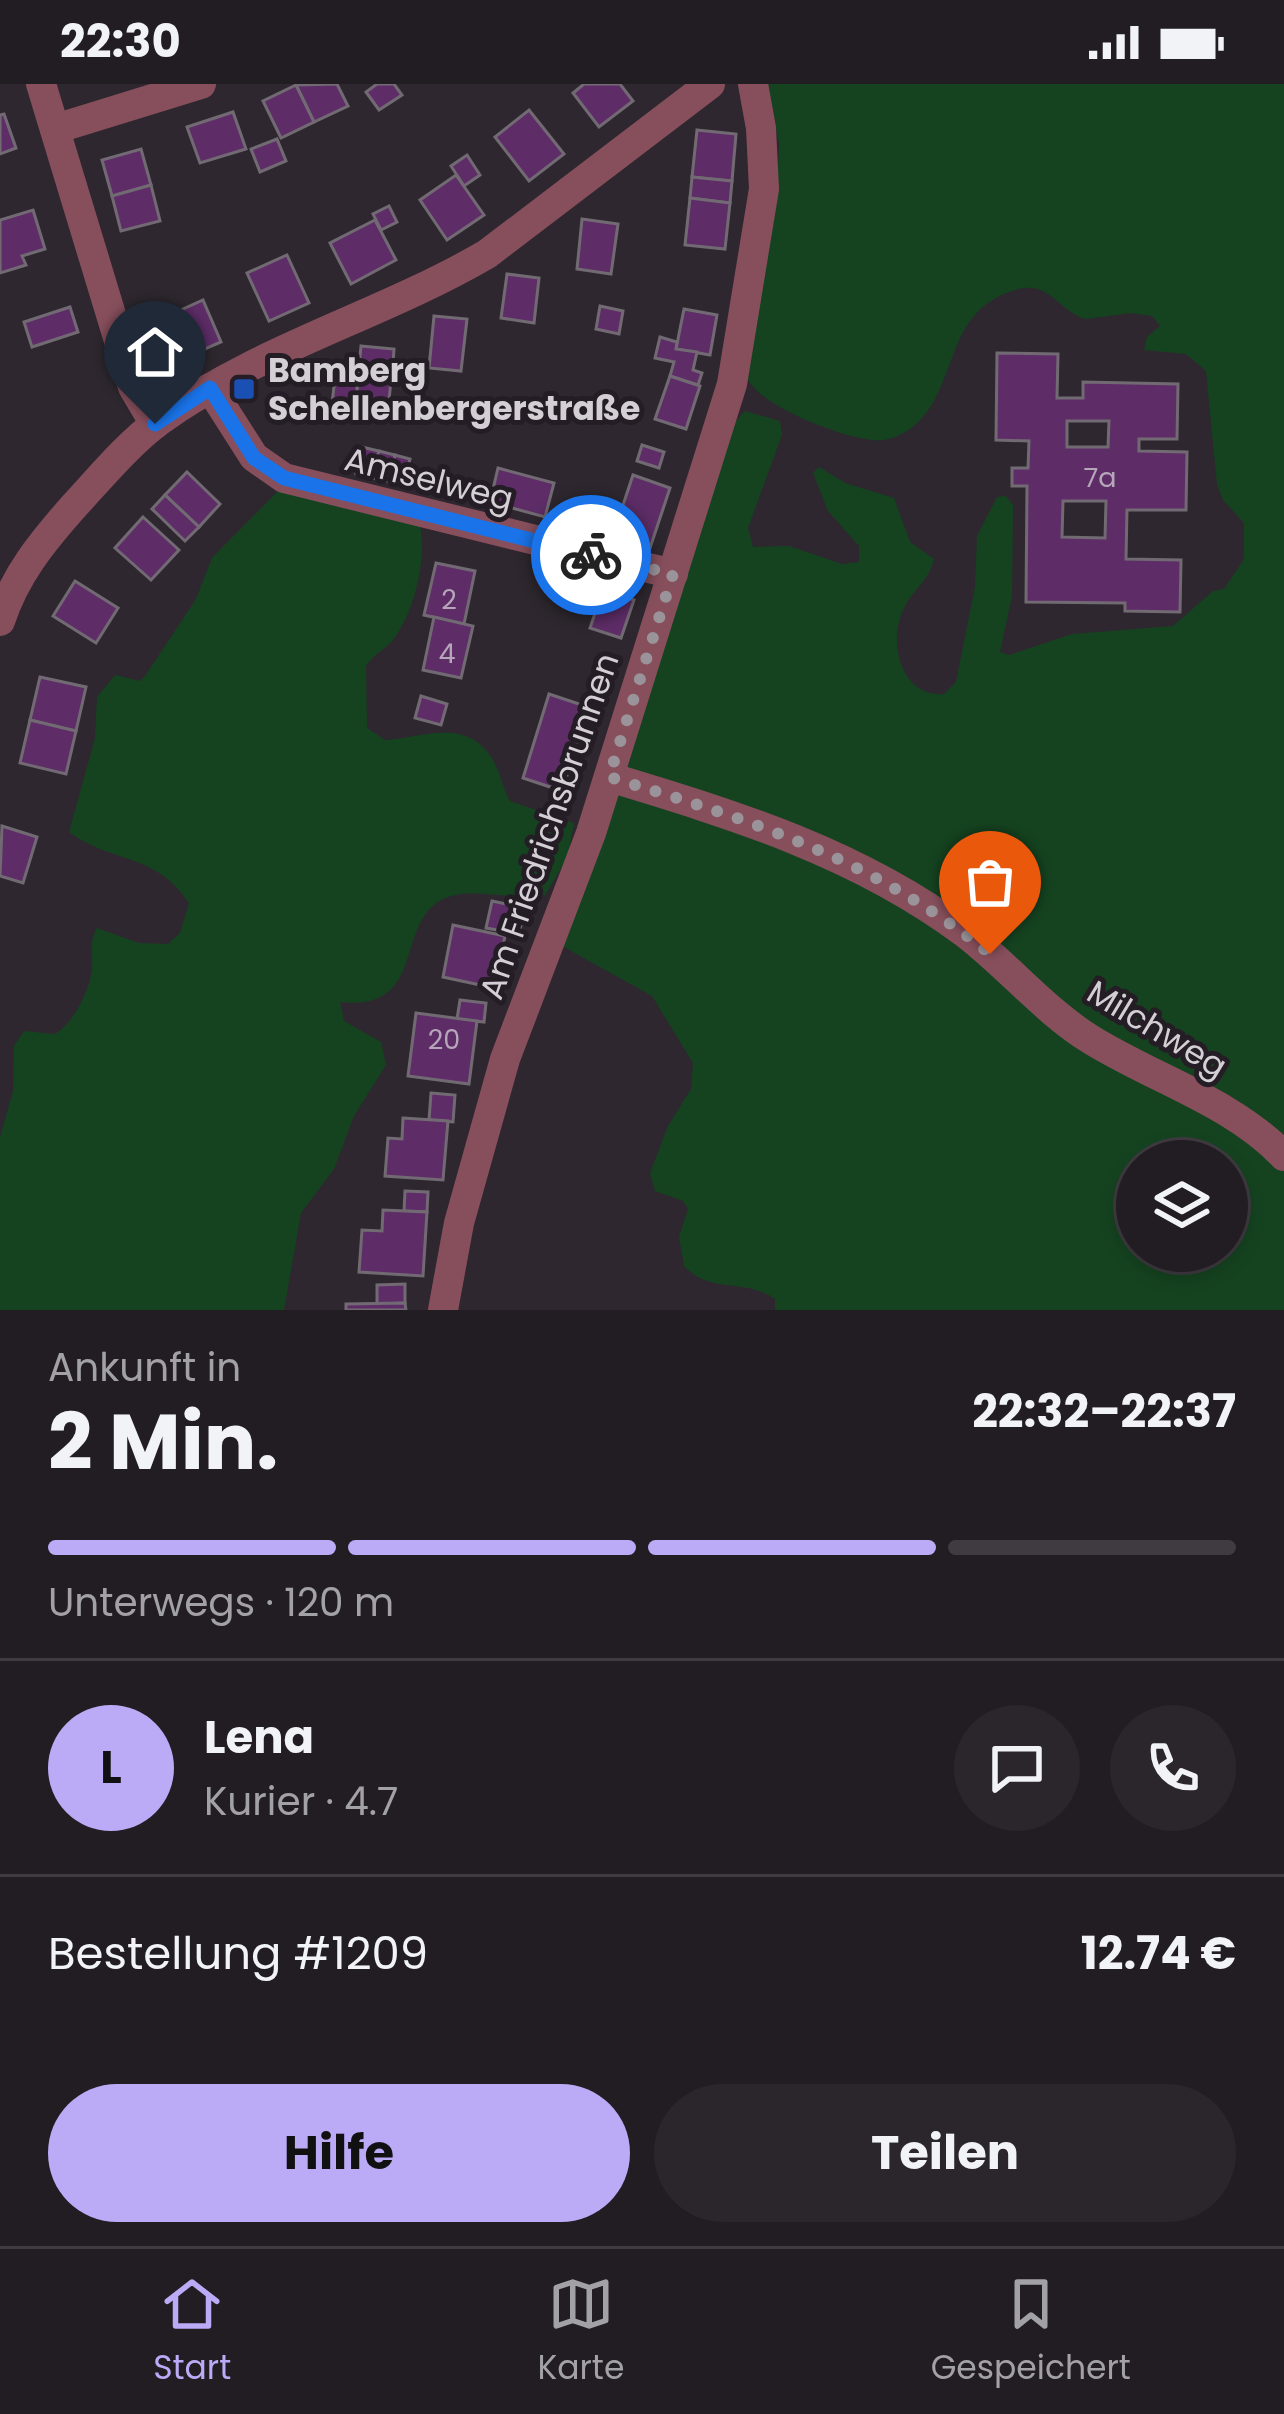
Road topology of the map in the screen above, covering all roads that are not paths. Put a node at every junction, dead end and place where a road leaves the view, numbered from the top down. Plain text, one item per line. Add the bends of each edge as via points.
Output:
1 (40, 84) edge
2 (201, 84) edge
3 (710, 84) edge
4 (753, 84) edge
5 (56, 129) junction
6 (210, 388) junction
7 (155, 424) junction
8 (673, 574) junction
9 (0, 621) edge
10 (609, 777) junction
11 (1284, 1156) edge
12 (443, 1310) edge

1 - 5 street
2 - 5 street
3 - 6 street via 487,254
4 - 8 street, Am Friedrichsbrunnen via 764,189 749,301 733,384
5 - 7 street via 134,387
6 - 7 street
6 - 8 street, Amselweg via 254,458 284,478
7 - 9 street via 46,537 13,583
8 - 10 street, Am Friedrichsbrunnen
10 - 11 street, Milchweg via 752,821 885,880 964,933 1084,1036 1238,1116
10 - 12 street, Am Friedrichsbrunnen via 505,1059 458,1223

